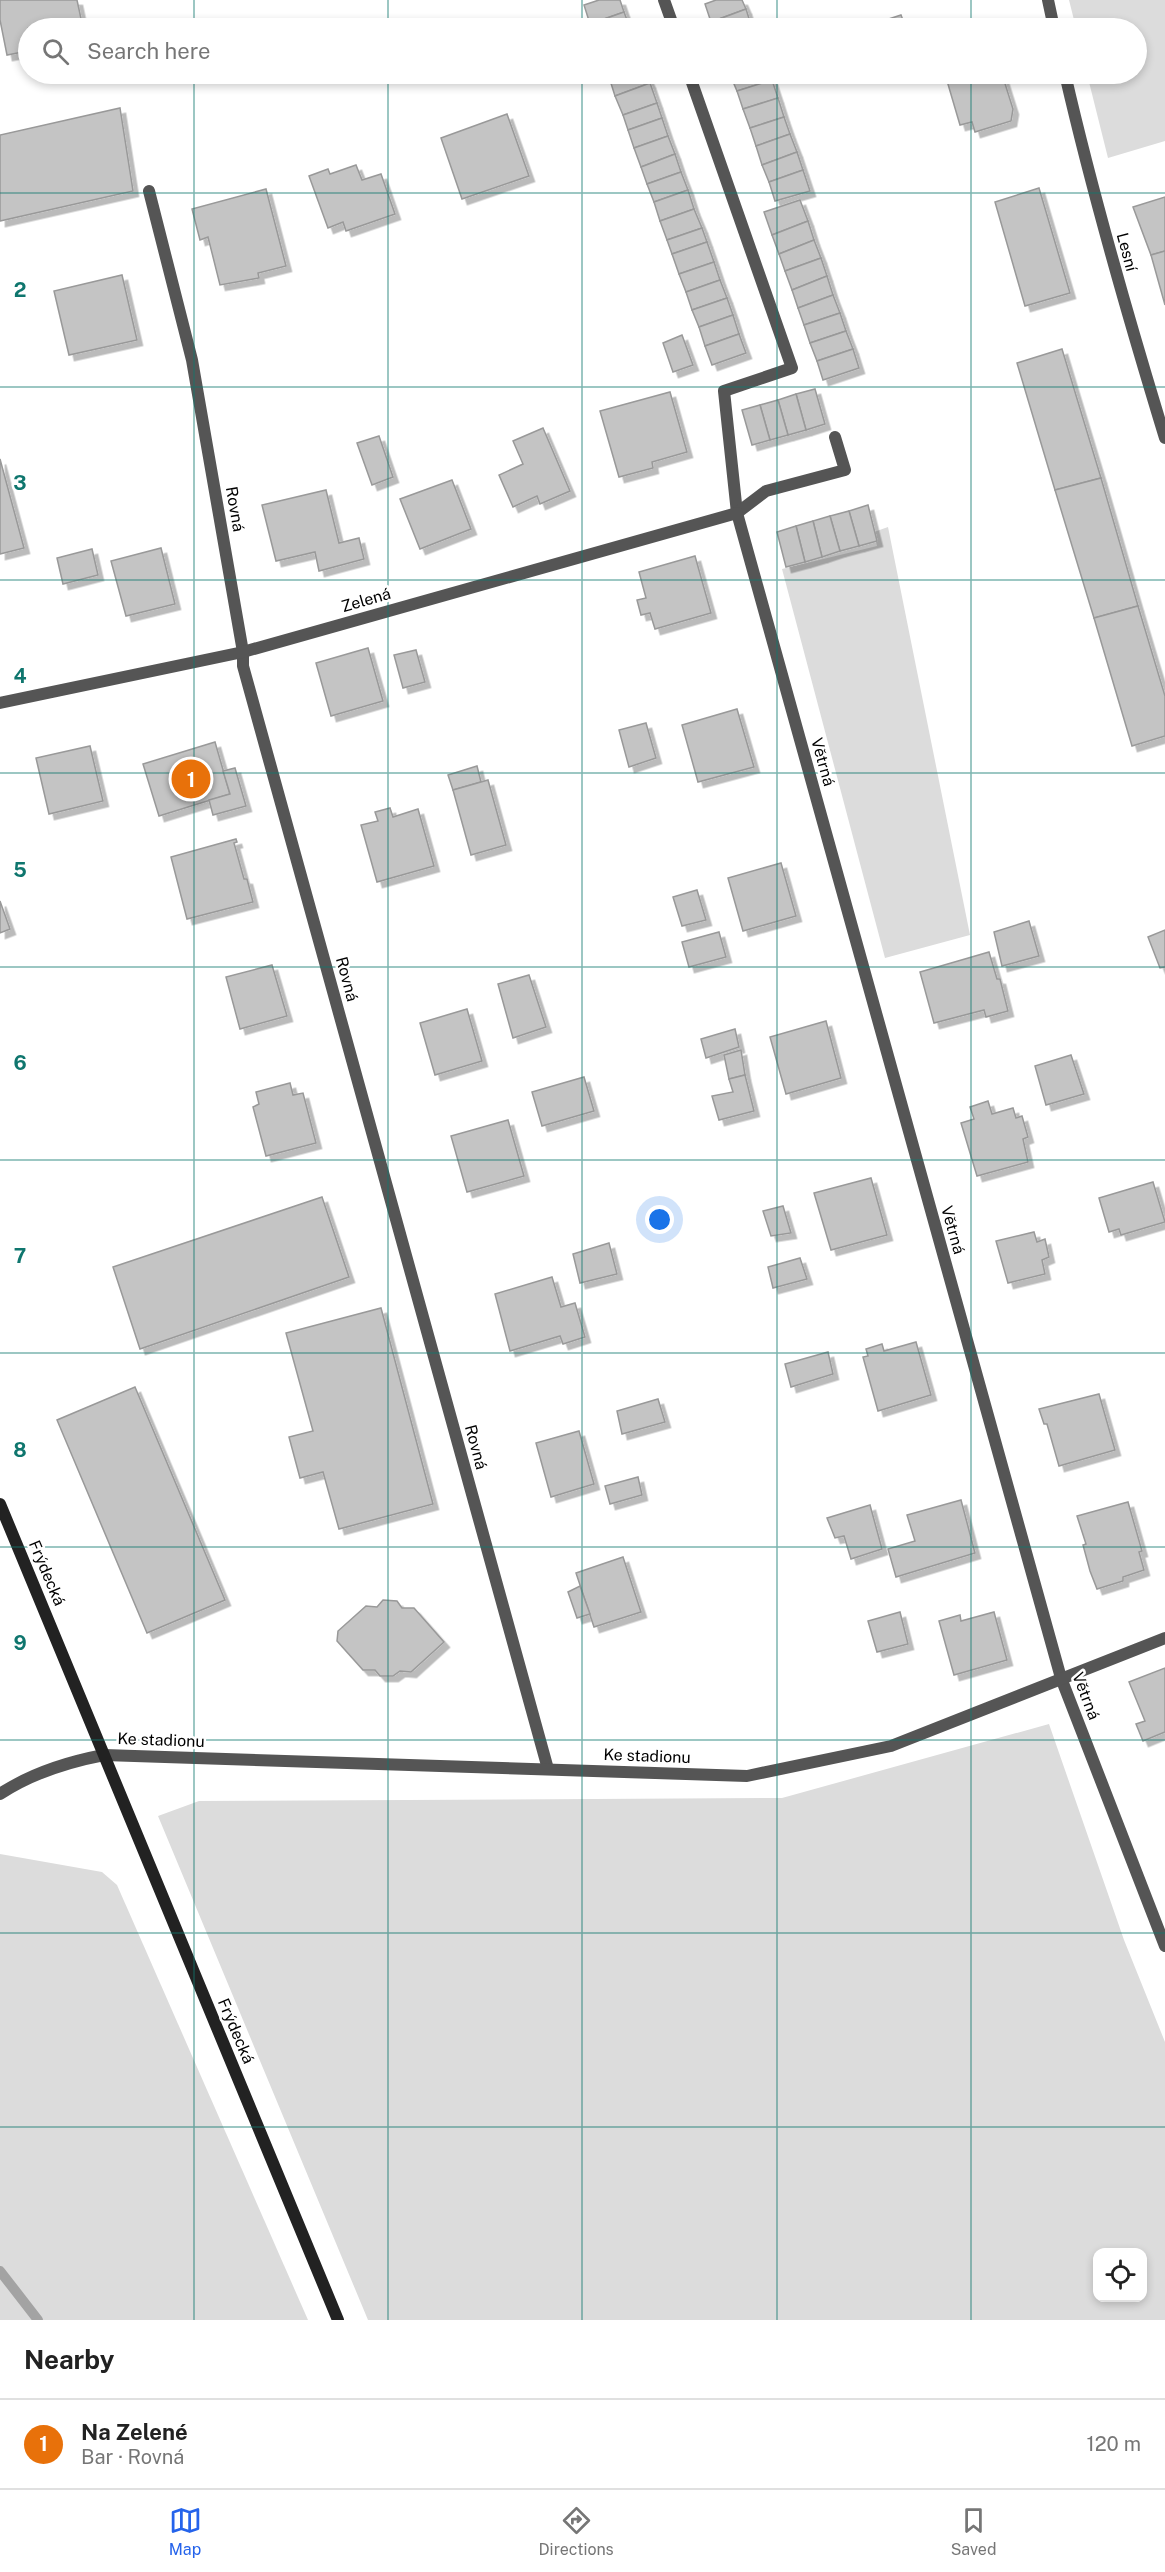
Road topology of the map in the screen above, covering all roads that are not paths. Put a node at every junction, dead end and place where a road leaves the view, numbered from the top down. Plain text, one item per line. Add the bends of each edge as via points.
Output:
1 (664, 0) edge
2 (1048, 0) edge
3 (670, 18) edge
4 (1052, 18) edge
5 (693, 84) edge
6 (1067, 84) edge
7 (149, 191) dead end
8 (835, 437) dead end
9 (1165, 438) edge
10 (737, 513) junction
11 (243, 652) junction
12 (0, 703) edge
13 (0, 1504) edge
14 (1165, 1638) edge
15 (1061, 1678) junction
16 (104, 1755) junction
17 (548, 1768) junction
18 (0, 1794) edge
19 (1165, 1946) edge
20 (338, 2320) edge

1 - 3 street
2 - 4 street
5 - 10 street, Větrná via 792,368 724,391
6 - 9 street, Lesní via 1129,321
7 - 11 street, Rovná via 192,360
8 - 10 street via 845,470 766,490
10 - 11 street, Zelená
10 - 15 street, Větrná
11 - 12 street, Zelená
11 - 17 street, Rovná via 243,666
13 - 16 main road, Frýdecká
14 - 15 street, Ke stadionu
15 - 17 street, Ke stadionu via 891,1746 747,1776
15 - 19 street, Větrná
16 - 17 street, Ke stadionu
16 - 18 street via 67,1762 16,1783
16 - 20 main road, Frýdecká

